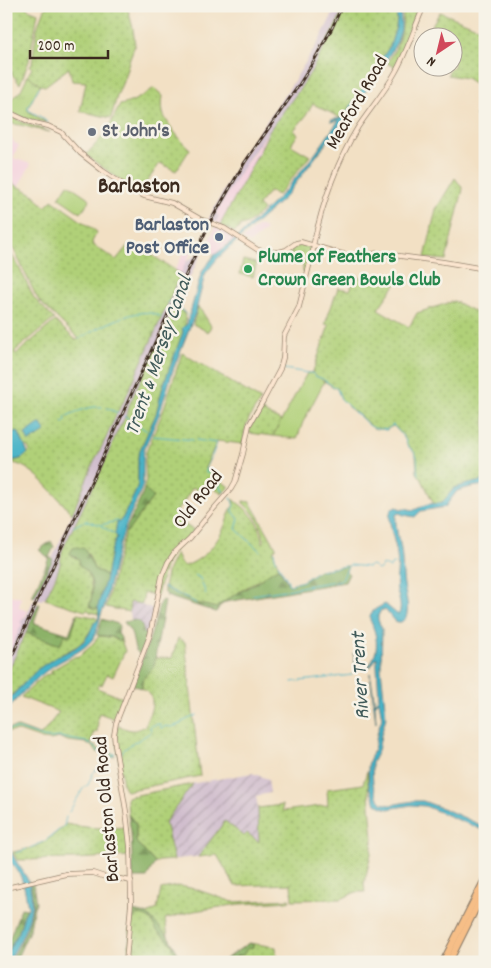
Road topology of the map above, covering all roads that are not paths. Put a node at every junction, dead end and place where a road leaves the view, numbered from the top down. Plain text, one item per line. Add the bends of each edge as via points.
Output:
1 (424, 6) edge
2 (6, 111) edge
3 (314, 246) junction
4 (485, 270) edge
5 (130, 686) joint
6 (485, 879) edge
7 (131, 881) junction
8 (6, 888) edge
9 (485, 890) edge
10 (126, 962) edge
11 (443, 962) edge
12 (449, 962) edge

1 - 3 street, Meaford Road via 396,72 357,128 345,153 323,209
2 - 3 street via 65,135 80,153 130,189 219,226 258,250 283,251 296,243
3 - 4 street via 352,256 378,253
3 - 5 street, Old Road via 299,307 284,336 280,369 251,420 235,482 168,562 150,634
5 - 7 street, Barlaston Old Road via 114,736 129,830
6 - 11 highway
7 - 8 street via 93,874 60,874
7 - 10 street, Barlaston Old Road
9 - 12 highway

